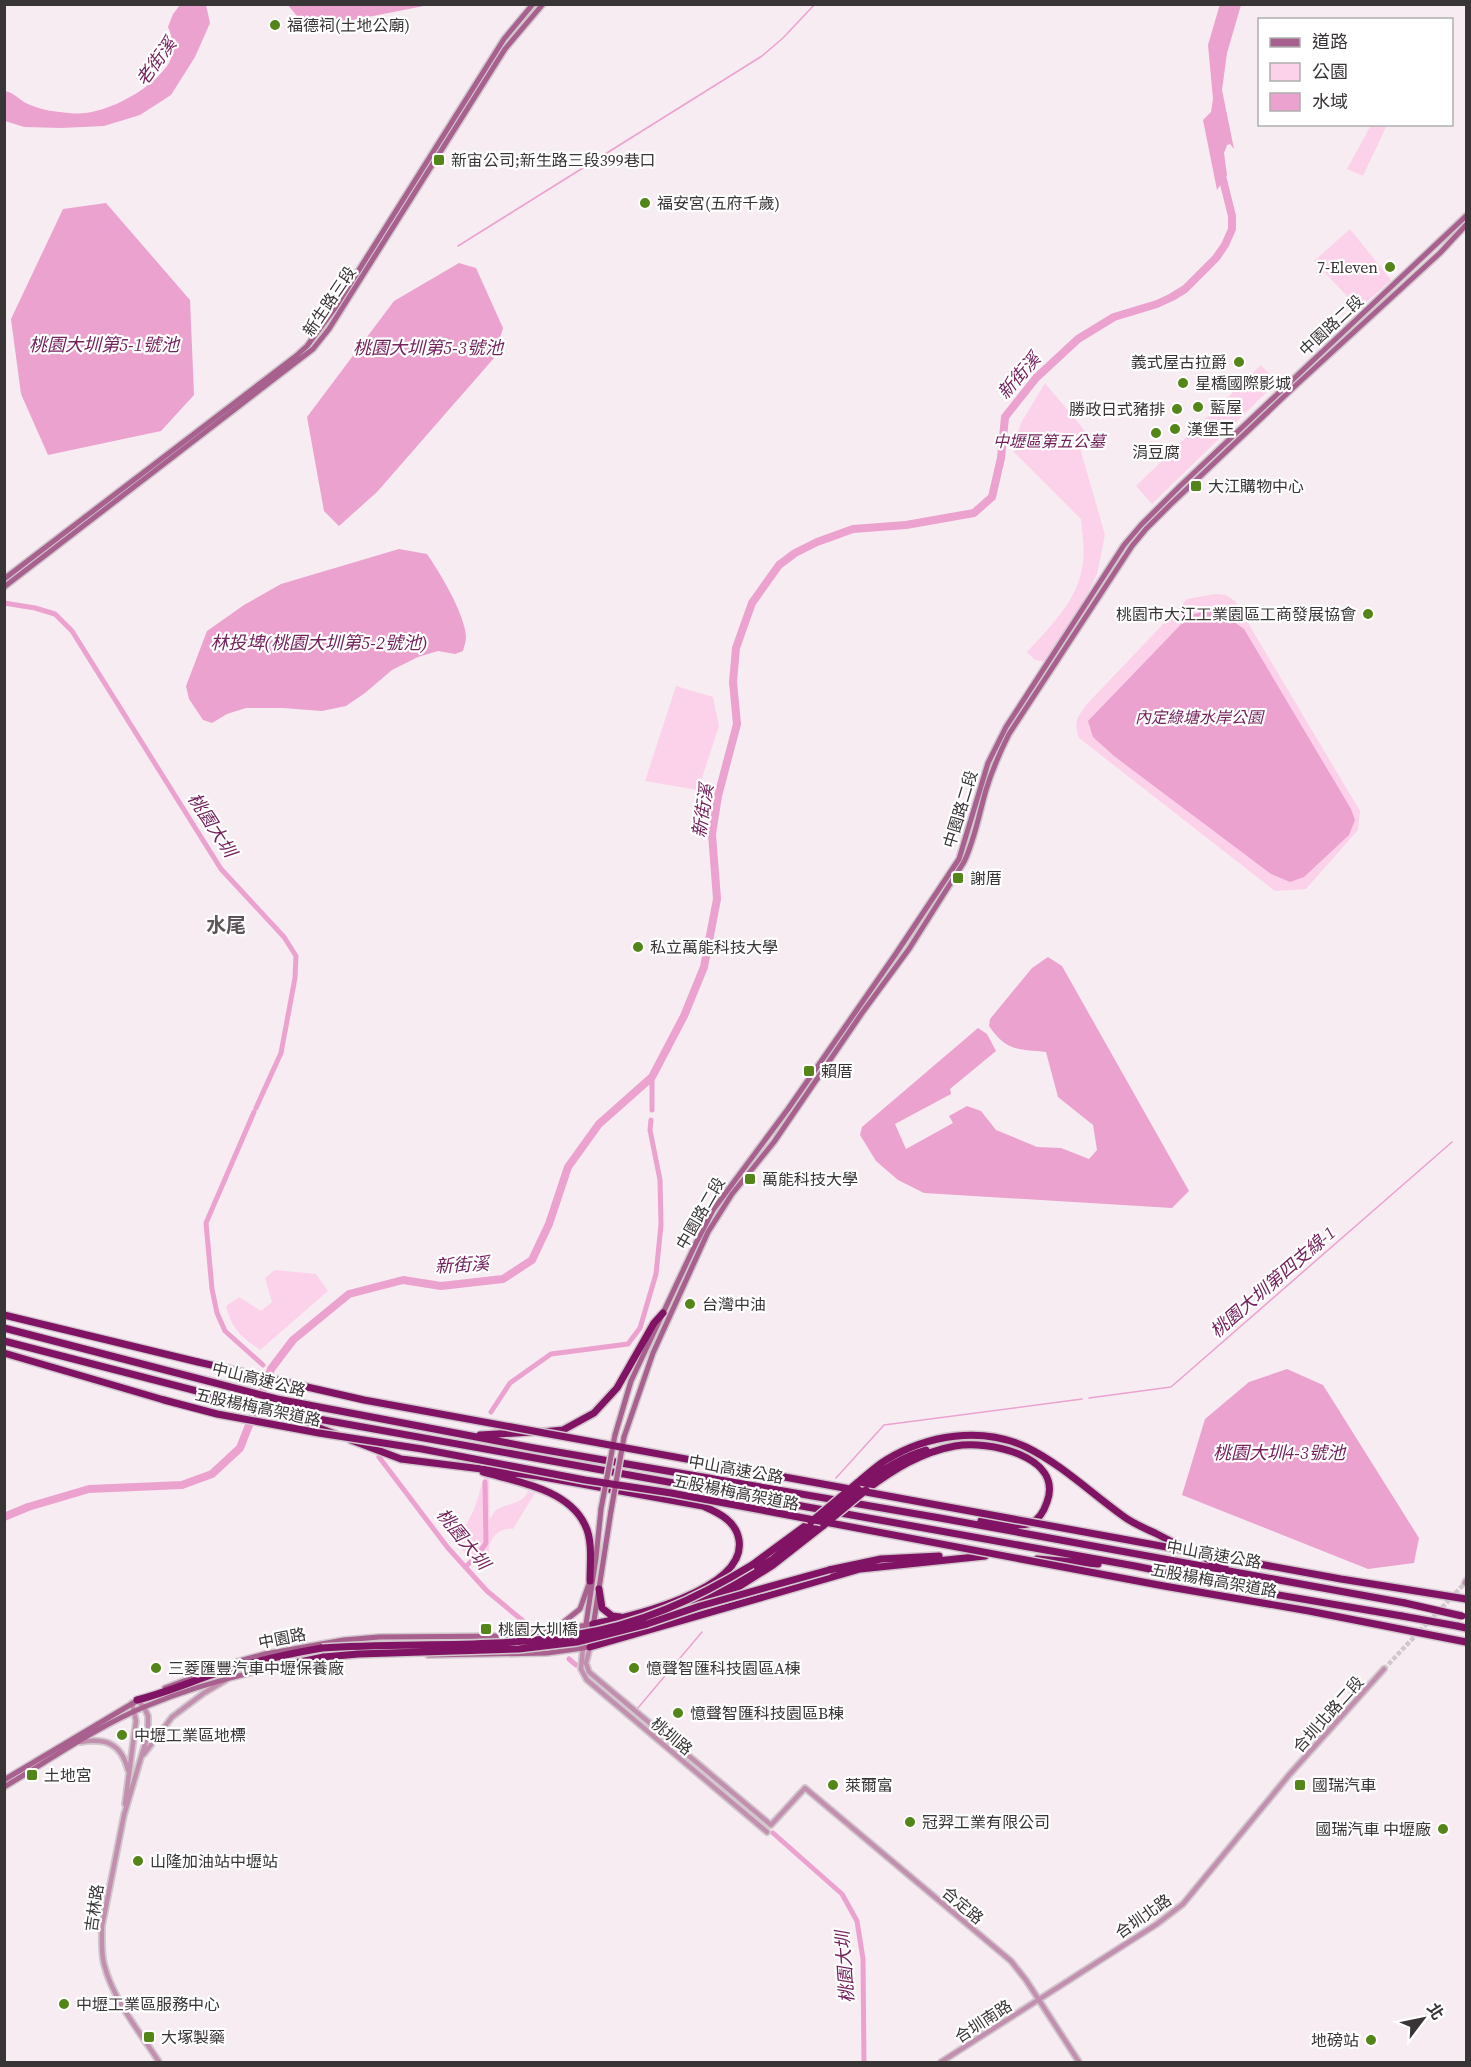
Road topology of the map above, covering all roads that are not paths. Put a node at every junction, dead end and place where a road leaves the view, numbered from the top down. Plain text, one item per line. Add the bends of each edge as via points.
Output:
1 (533, 4) edge
2 (543, 4) edge
3 (1467, 216) edge
4 (1467, 225) edge
5 (4, 579) edge
6 (4, 587) edge
7 (1046, 665) junction
8 (1052, 668) junction
9 (969, 823) junction
10 (976, 825) junction
11 (663, 1313) junction
12 (4, 1315) edge
13 (4, 1328) edge
14 (4, 1341) edge
15 (4, 1353) edge
16 (274, 1411) junction
17 (469, 1436) junction
18 (466, 1467) junction
19 (861, 1487) junction
20 (940, 1518) junction
21 (817, 1524) junction
22 (985, 1556) junction
23 (1135, 1566) junction
24 (595, 1568) junction
25 (1238, 1573) junction
26 (590, 1581) junction
27 (599, 1589) junction
28 (718, 1593) junction
29 (1467, 1599) edge
30 (668, 1604) junction
31 (634, 1615) junction
32 (1464, 1616) edge
33 (673, 1622) junction
34 (589, 1625) junction
35 (1467, 1628) edge
36 (554, 1630) junction
37 (588, 1637) junction
38 (1467, 1642) edge
39 (586, 1648) junction
40 (492, 1654) junction
41 (271, 1668) junction
42 (1384, 1669) tunnel mouth
43 (231, 1678) junction
44 (135, 1701) junction
45 (144, 1707) junction
46 (135, 1711) junction
47 (80, 1742) junction
48 (141, 1759) junction
49 (129, 1772) junction
50 (1289, 1775) joint
51 (4, 1780) edge
52 (4, 1787) edge
53 (805, 1788) joint
54 (124, 1815) junction
55 (767, 1832) dead end
56 (1038, 1999) junction
57 (159, 2062) edge
58 (941, 2062) edge
59 (1079, 2062) edge

1 - 5 main road, 新生路三段 via 504,39 307,346
2 - 6 main road, 新生路三段 via 505,49 313,349
3 - 7 main road, 中園路二段 via 1141,525 1119,552
4 - 8 main road, 中園路二段 via 1146,529
7 - 8 main road
7 - 9 main road, 中園路二段 via 994,749
8 - 10 main road, 中園路二段 via 1009,734
9 - 10 main road
9 - 11 main road, 中園路二段 via 959,859 907,938 713,1210
10 - 27 main road, 中園路二段, bridge via 964,862 909,949 708,1232 653,1353 624,1437
11 - 17 highway via 617,1388 594,1413 563,1430
11 - 24 main road, 中園路二段, bridge via 631,1381 615,1435
12 - 29 highway, 五股楊梅高架道路, bridge via 364,1400
13 - 17 highway, 中山高速公路 via 277,1399
14 - 16 highway, 中山高速公路
15 - 38 highway, 五股楊梅高架道路, bridge via 217,1414 671,1493
16 - 18 highway via 401,1459
16 - 23 highway, 中山高速公路
17 - 20 highway, 中山高速公路
18 - 26 highway via 554,1495 571,1506 586,1526
18 - 30 highway via 538,1476 703,1506 717,1512 738,1535 736,1559 716,1580
19 - 20 highway via 922,1455 958,1445 1015,1452 1047,1475 1051,1492 1040,1516 1030,1523
19 - 21 highway, bridge
19 - 21 highway, bridge
19 - 25 highway via 883,1469 914,1453 949,1442 973,1440 1026,1447 1125,1517
20 - 25 highway, 中山高速公路
21 - 28 highway
21 - 33 highway via 752,1580
21 - 44 highway, bridge via 721,1584 636,1621 574,1635 515,1642 322,1648 257,1661
22 - 23 highway
22 - 33 highway via 860,1569
22 - 41 highway, bridge via 881,1559 829,1570 577,1642 519,1649 324,1657
23 - 35 highway, 中山高速公路, bridge
24 - 26 main road
24 - 34 main road
25 - 32 highway, 中山高速公路, bridge
26 - 36 main road via 580,1609
27 - 31 highway via 606,1612 619,1617
27 - 34 main road
28 - 30 highway
28 - 37 highway via 661,1616
30 - 31 highway
31 - 34 highway
33 - 39 highway
34 - 36 main road, 中園路
34 - 37 main road
36 - 44 main road, 中園路 via 525,1636 380,1637 313,1645 232,1663
37 - 39 main road
37 - 40 main road
39 - 40 main road, 中園路
39 - 53 street, 桃圳路 via 589,1672 771,1825
39 - 55 street, 桃圳路 via 581,1669 587,1680
40 - 41 main road, 中園路 via 377,1656
41 - 43 main road, 中園路
42 - 50 street, 合圳北路二段
43 - 45 main road, 中園路
43 - 48 street via 172,1717
44 - 45 street
44 - 46 street
44 - 51 main road, 中園路
45 - 46 main road, 中園路
45 - 48 street, 吉林路 via 149,1725
46 - 47 main road, 中園路
46 - 49 street, 吉林路
47 - 49 street via 99,1740 118,1749
47 - 52 main road, 中園路
48 - 54 street, 吉林路
49 - 54 street, 吉林路
50 - 56 street, 合圳北路 via 1183,1904
53 - 56 street, 合定路 via 1011,1961
54 - 57 street, 吉林路 via 102,1926 104,1963 120,2000
56 - 58 street, 合圳南路
56 - 59 street, 合定路

